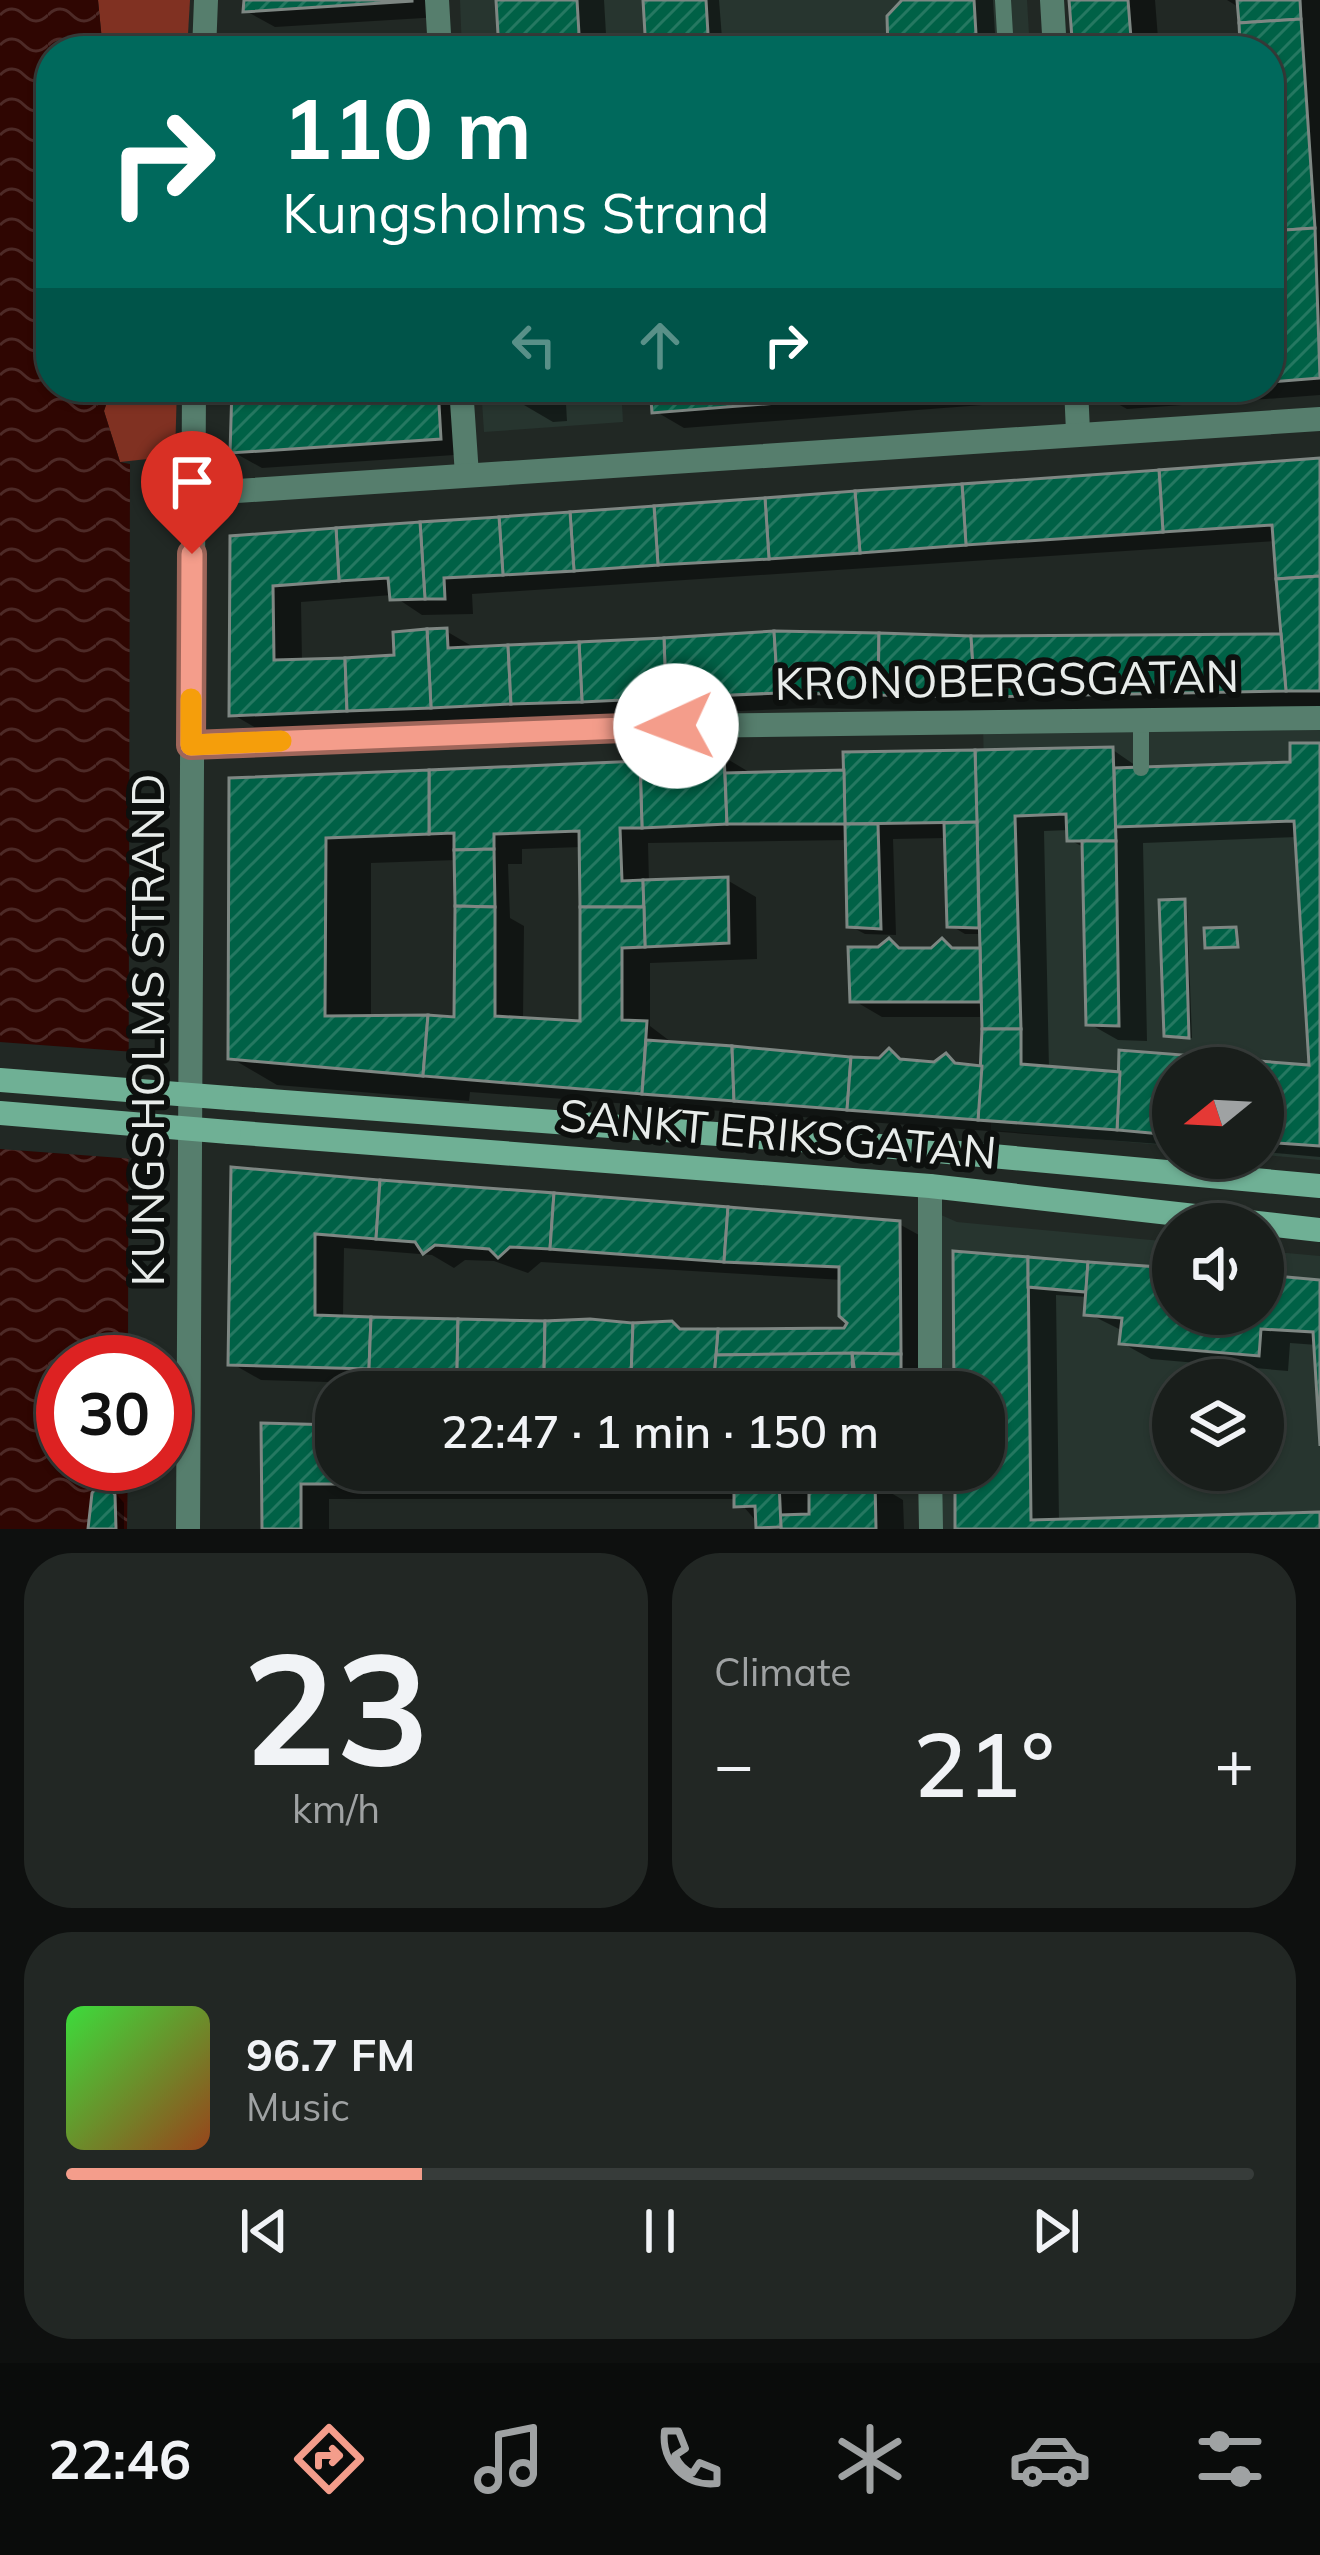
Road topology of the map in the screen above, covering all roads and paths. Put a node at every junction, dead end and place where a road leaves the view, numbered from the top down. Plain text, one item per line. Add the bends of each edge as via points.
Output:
1 (206, 0) edge
2 (437, 0) edge
3 (1003, 0) edge
4 (1052, 0) edge
5 (204, 36) edge
6 (439, 36) edge
7 (1005, 36) edge
8 (1054, 36) edge
9 (194, 402) edge
10 (462, 402) edge
11 (1077, 402) edge
12 (1320, 419) edge
13 (1078, 432) junction
14 (467, 475) junction
15 (192, 494) junction
16 (1320, 718) edge
17 (1142, 720) junction
18 (191, 745) junction
19 (1141, 767) dead end
20 (0, 1081) edge
21 (0, 1113) edge
22 (930, 1186) junction
23 (1320, 1186) edge
24 (1320, 1230) edge
25 (937, 1371) edge
26 (930, 1491) edge
27 (188, 1529) edge
28 (931, 1529) edge

1 - 5 street
2 - 6 street
3 - 7 lane
4 - 8 street
9 - 15 street, KUNGSHOLMS STRAND
10 - 14 street
11 - 13 street
12 - 13 street
13 - 14 street
14 - 15 street
15 - 18 street, KUNGSHOLMS STRAND
16 - 17 street, KRONOBERGSGATAN
17 - 18 street, KRONOBERGSGATAN via 676,726
17 - 19 lane
18 - 27 street, KUNGSHOLMS STRAND
20 - 23 main road, SANKT ERIKSGATAN, bridge via 870,1144
21 - 22 main road, SANKT ERIKSGATAN, bridge
22 - 24 main road, SANKT ERIKSGATAN
22 - 25 street
26 - 28 street

